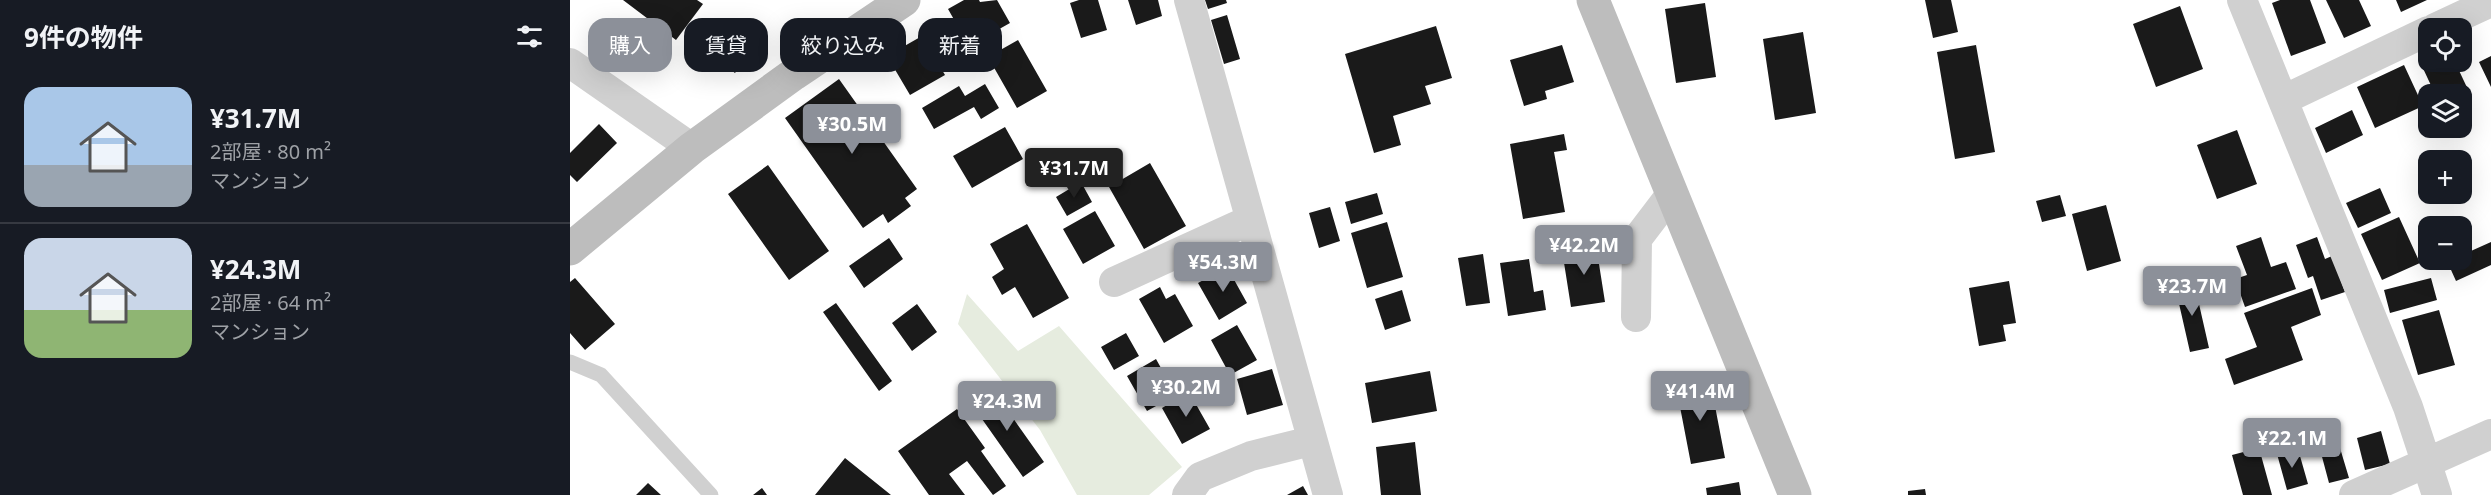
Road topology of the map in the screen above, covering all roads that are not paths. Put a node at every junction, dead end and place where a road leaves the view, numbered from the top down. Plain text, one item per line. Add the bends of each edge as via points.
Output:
1 (904, 0) edge
2 (1189, 0) edge
3 (1593, 0) edge
4 (2242, 0) edge
5 (2491, 2) edge
6 (2457, 18) edge
7 (2418, 36) edge
8 (570, 63) edge
9 (2283, 100) junction
10 (692, 148) junction
11 (1672, 193) junction
12 (1250, 220) junction
13 (570, 249) edge
14 (1114, 282) dead end
15 (1636, 317) dead end
16 (570, 362) edge
17 (2491, 434) edge
18 (1311, 441) junction
19 (2425, 464) junction
20 (711, 495) edge
21 (1187, 495) edge
22 (1328, 495) edge
23 (1795, 495) edge
24 (2354, 495) edge
25 (2437, 495) edge

1 - 10 street
2 - 12 street
3 - 11 street
4 - 9 street
5 - 6 street
7 - 9 street
8 - 10 street
9 - 19 street via 2408,407
10 - 13 street
11 - 15 street via 1637,239
11 - 23 street
12 - 14 street
12 - 18 street
16 - 20 lane via 601,375
17 - 19 street
18 - 21 street via 1251,456 1200,477
18 - 22 street
19 - 24 street
19 - 25 street

